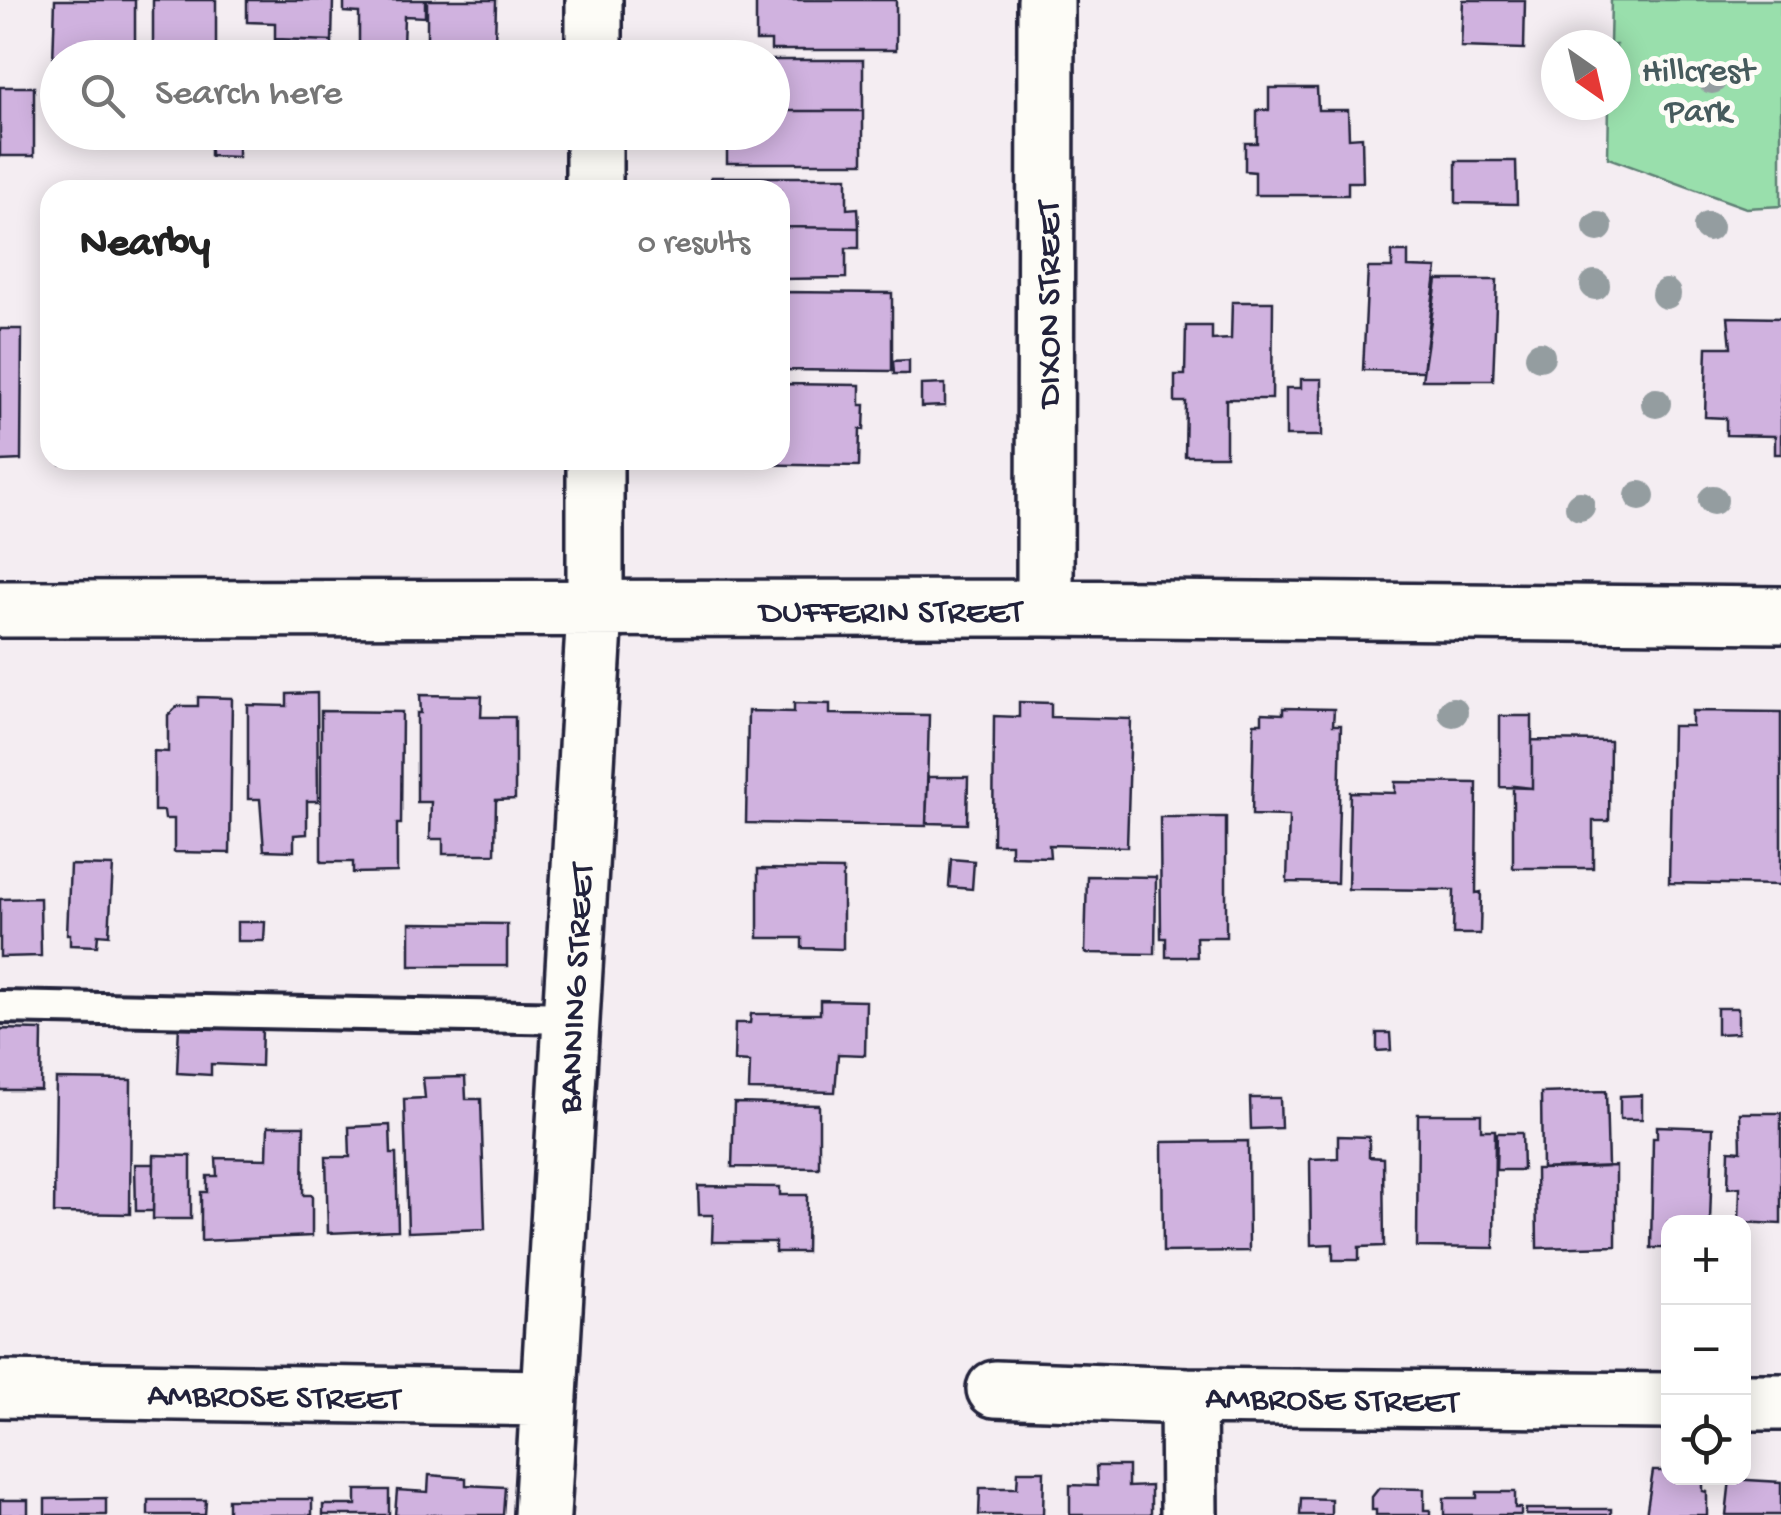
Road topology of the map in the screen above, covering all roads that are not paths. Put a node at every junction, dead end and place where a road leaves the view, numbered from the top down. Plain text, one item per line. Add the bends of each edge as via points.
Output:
1 (594, 0) edge
2 (1046, 0) edge
3 (594, 40) edge
4 (594, 150) edge
5 (594, 180) edge
6 (595, 470) edge
7 (1045, 608) junction
8 (0, 610) edge
9 (595, 610) junction
10 (1781, 615) edge
11 (0, 1006) edge
12 (571, 1018) junction
13 (995, 1388) dead end
14 (0, 1389) edge
15 (1188, 1396) junction
16 (549, 1398) junction
17 (1661, 1401) edge
18 (1751, 1402) edge
19 (1781, 1402) edge
20 (542, 1515) edge
21 (1188, 1515) edge

1 - 3 street
2 - 7 street, DIXON STREET
4 - 5 street
6 - 9 street, BANNING STREET
7 - 9 street, DUFFERIN STREET
7 - 10 street, DUFFERIN STREET
8 - 9 street, DUFFERIN STREET
9 - 12 street, BANNING STREET
11 - 12 lane
12 - 16 street, BANNING STREET
13 - 15 street, AMBROSE STREET
14 - 16 street, AMBROSE STREET
15 - 17 street, AMBROSE STREET
15 - 21 street
16 - 20 street, BANNING STREET
18 - 19 street

